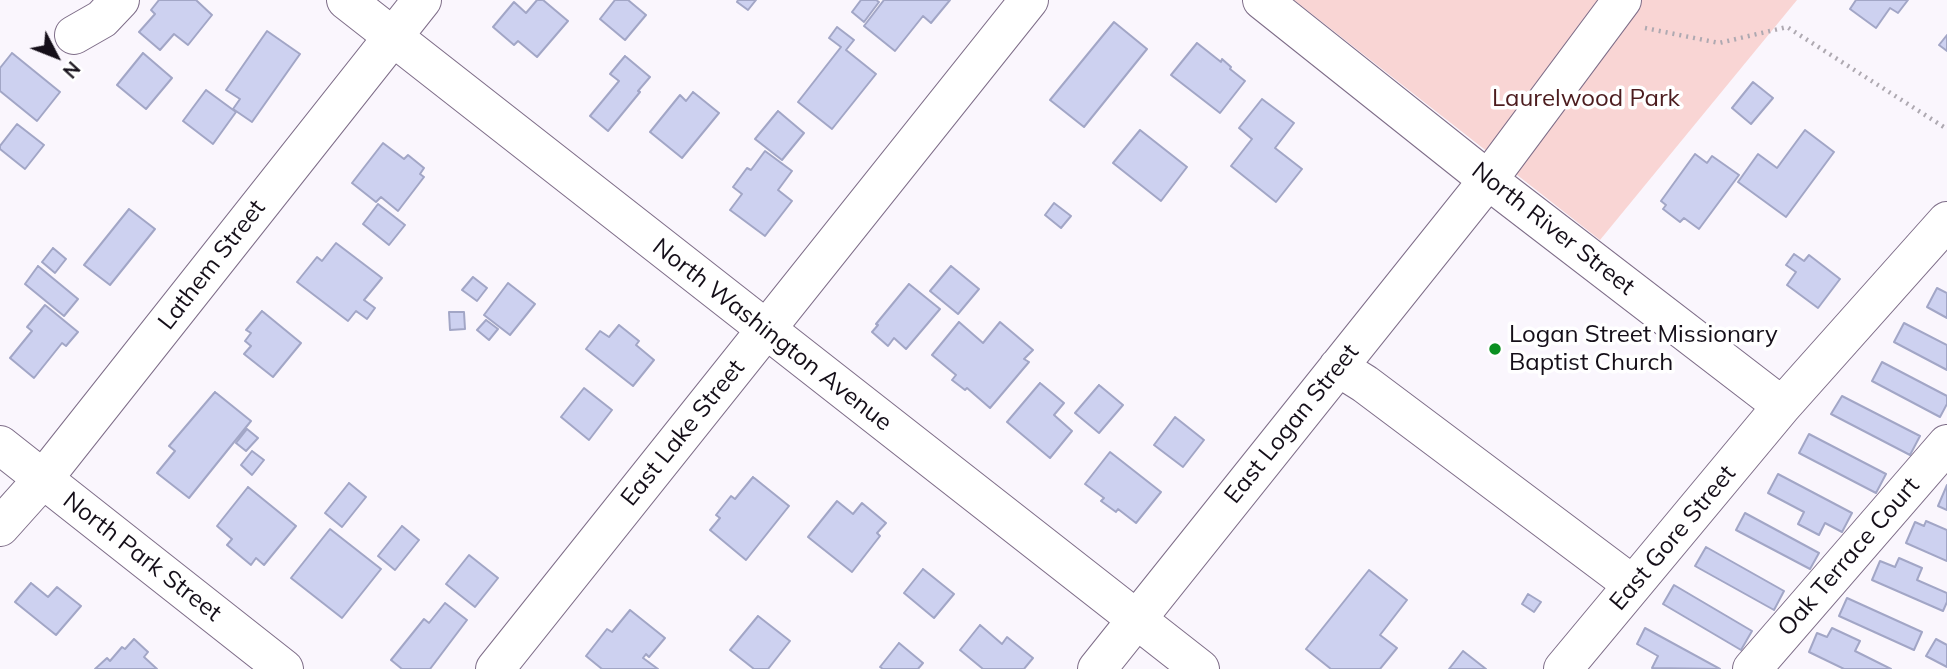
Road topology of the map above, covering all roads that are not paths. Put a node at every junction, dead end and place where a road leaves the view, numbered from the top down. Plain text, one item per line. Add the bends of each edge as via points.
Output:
1 (120, 0) edge
2 (346, 0) edge
3 (422, 0) edge
4 (1028, 0) edge
5 (1262, 0) edge
6 (1614, 10) edge
7 (74, 36) dead end
8 (393, 37) junction
9 (1488, 180) junction
10 (1947, 221) edge
11 (765, 330) junction
12 (1338, 367) junction
13 (1782, 407) junction
14 (1947, 444) edge
15 (0, 445) edge
16 (43, 479) junction
17 (0, 527) edge
18 (1633, 585) junction
19 (1136, 619) junction
20 (284, 669) edge
21 (495, 669) edge
22 (1097, 669) edge
23 (1200, 669) edge
24 (1563, 669) edge
25 (1752, 669) edge

1 - 7 street via 102,19
2 - 8 street, North Washington Avenue
3 - 8 street, Lathem Street
4 - 11 street, East Lake Street
5 - 9 street, North River Street
6 - 9 street, East Logan Street
8 - 11 street, North Washington Avenue
8 - 16 street, Lathem Street
9 - 12 street, East Logan Street
9 - 13 street, North River Street
10 - 13 street
11 - 19 street, North Washington Avenue
11 - 21 street, East Lake Street
12 - 18 street
12 - 19 street, East Logan Street
13 - 18 street, East Gore Street
14 - 25 street, Oak Terrace Court
15 - 16 street, North Park Street
16 - 17 street, Lathem Street
16 - 20 street, North Park Street
18 - 24 street, East Gore Street
19 - 22 street, East Logan Street
19 - 23 street, North Washington Avenue

